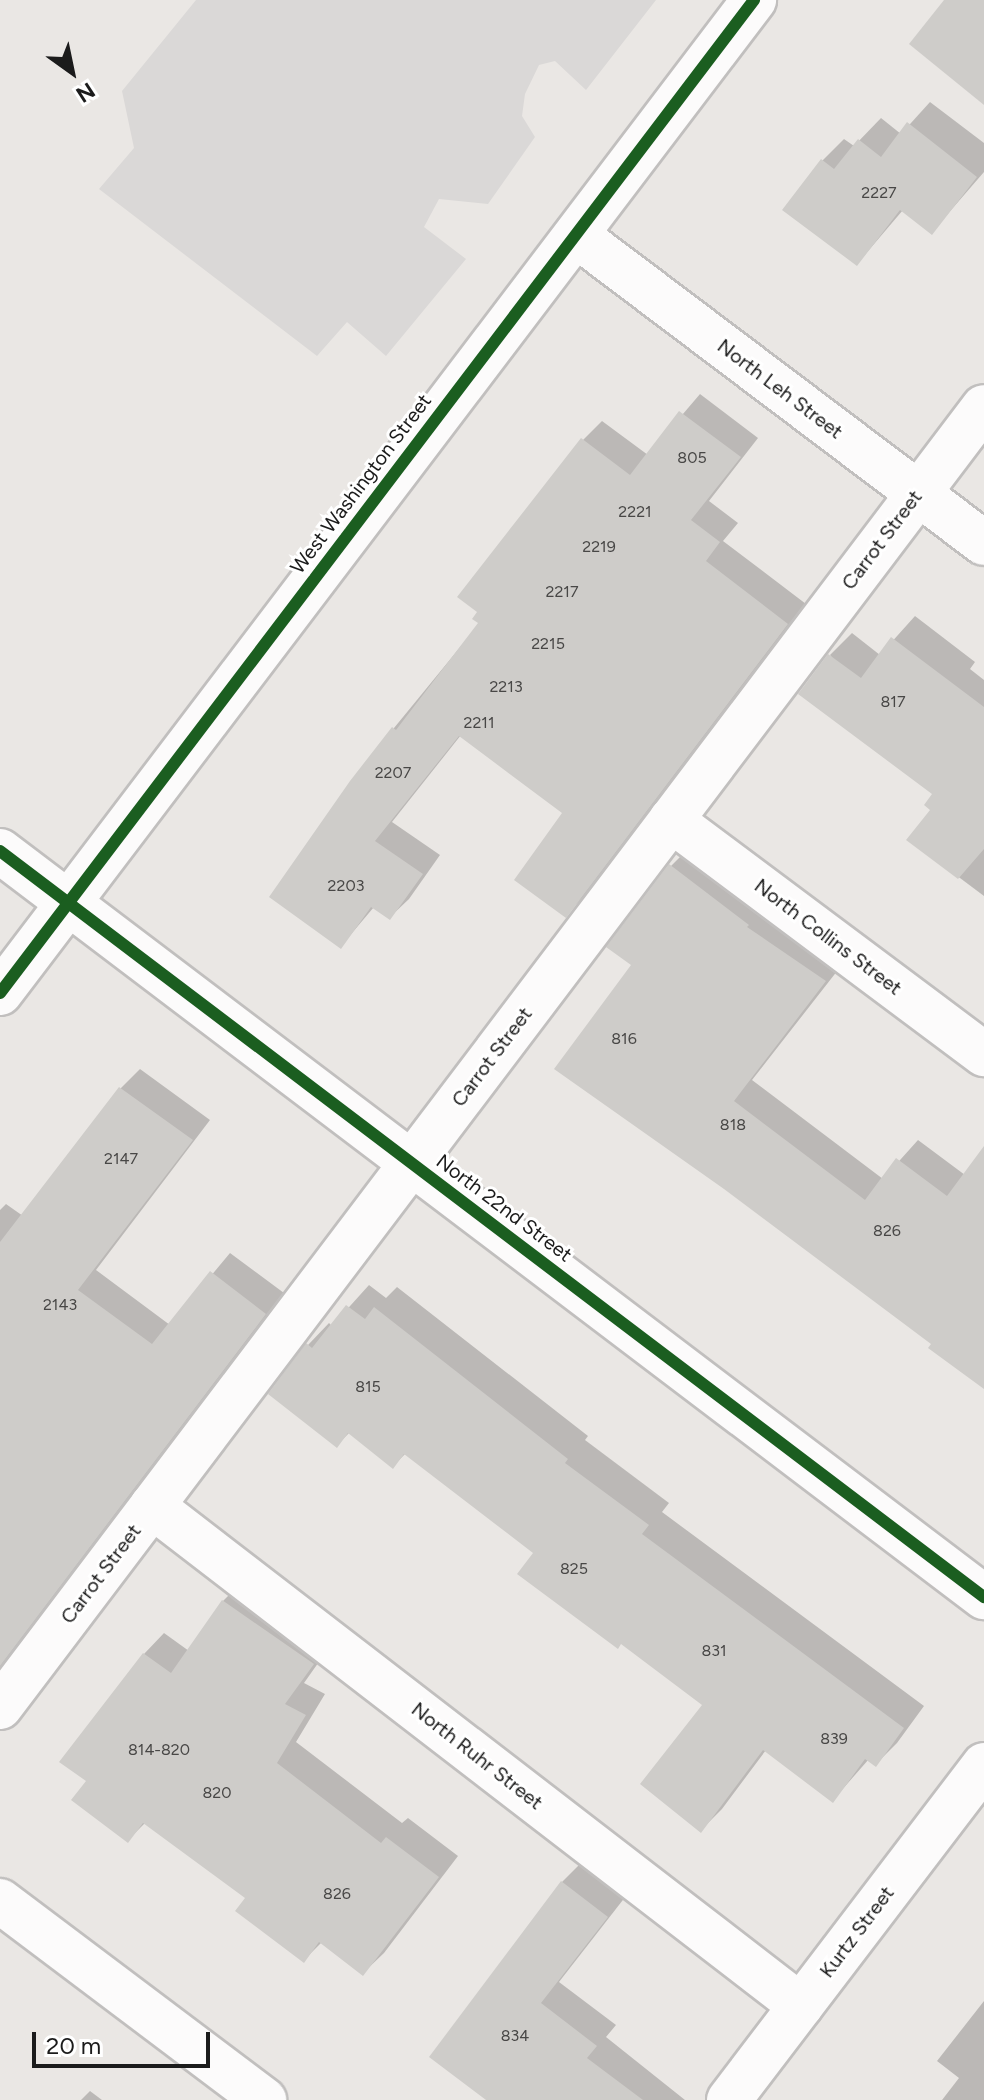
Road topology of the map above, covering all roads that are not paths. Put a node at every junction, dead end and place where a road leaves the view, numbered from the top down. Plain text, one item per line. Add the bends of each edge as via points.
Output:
1 (754, 0) edge
2 (576, 235) junction
3 (984, 407) edge
4 (918, 493) junction
5 (984, 543) edge
6 (671, 820) junction
7 (0, 851) edge
8 (68, 902) junction
9 (0, 993) edge
10 (984, 1054) edge
11 (412, 1164) junction
12 (152, 1506) junction
13 (984, 1597) edge
14 (0, 1707) edge
15 (984, 1765) edge
16 (0, 1901) edge
17 (801, 2006) junction
18 (264, 2100) edge
19 (729, 2100) edge

1 - 2 street, West Washington Street
2 - 4 street, North Leh Street
2 - 8 street, West Washington Street
3 - 4 street, Carrot Street
4 - 5 street, North Leh Street
4 - 6 street, Carrot Street
6 - 10 street, North Collins Street
6 - 11 street, Carrot Street
7 - 8 street, North 22nd Street
8 - 9 street, West Washington Street
8 - 11 street, North 22nd Street
11 - 12 street, Carrot Street
11 - 13 street, North 22nd Street
12 - 14 street, Carrot Street
12 - 17 street, North Ruhr Street
15 - 17 street, Kurtz Street
16 - 18 street
17 - 19 street, Kurtz Street

